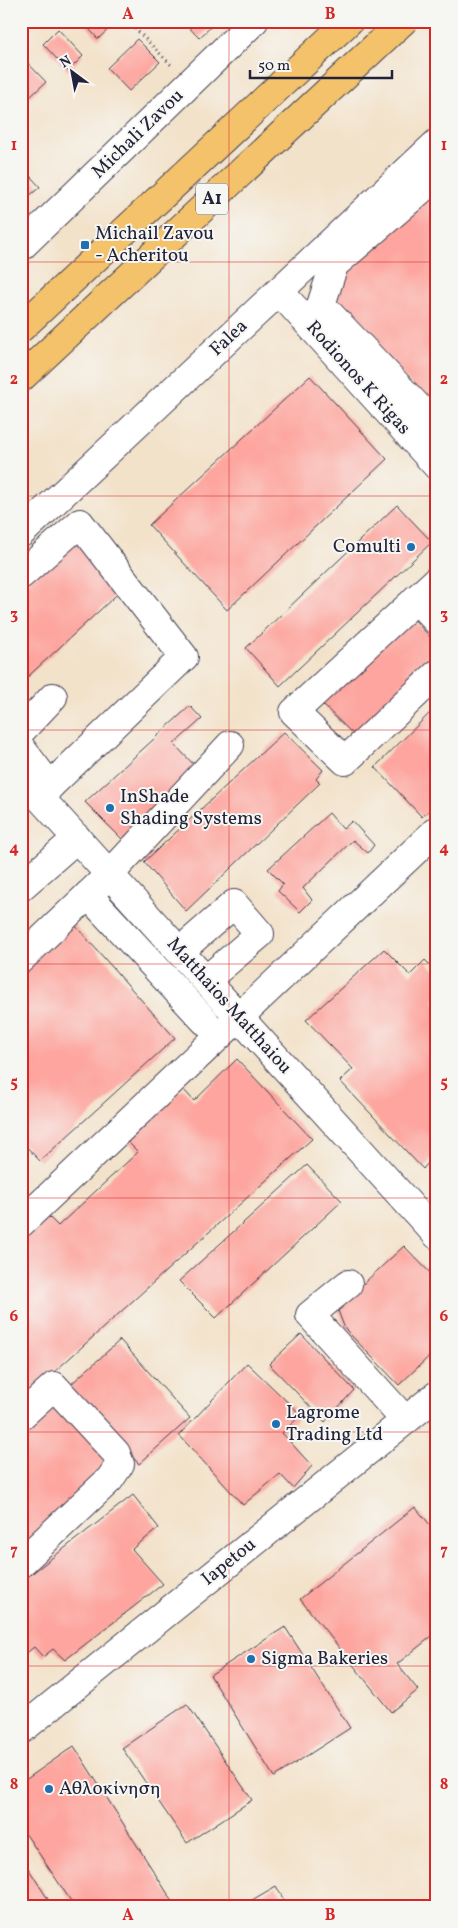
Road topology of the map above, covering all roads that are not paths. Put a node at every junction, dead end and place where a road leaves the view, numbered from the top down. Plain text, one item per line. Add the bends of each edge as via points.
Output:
1 (254, 21) edge
2 (349, 21) edge
3 (403, 21) edge
4 (437, 143) edge
5 (437, 176) edge
6 (21, 246) edge
7 (279, 291) junction
8 (21, 328) edge
9 (21, 378) edge
10 (437, 427) edge
11 (437, 466) edge
12 (21, 534) edge
13 (21, 575) edge
14 (437, 580) edge
15 (416, 599) junction
16 (437, 621) edge
17 (437, 674) edge
18 (53, 697) dead end
19 (21, 731) edge
20 (230, 745) dead end
21 (21, 748) edge
22 (21, 777) edge
23 (45, 791) junction
24 (437, 830) edge
25 (77, 838) junction
26 (110, 874) junction
27 (21, 887) edge
28 (88, 895) junction
29 (180, 951) junction
30 (21, 959) edge
31 (206, 980) junction
32 (238, 1016) junction
33 (205, 1021) dead end
34 (21, 1223) edge
35 (437, 1235) edge
36 (348, 1284) dead end
37 (437, 1394) edge
38 (21, 1416) edge
39 (405, 1420) junction
40 (21, 1563) edge
41 (22, 1727) edge

1 - 6 street, Michali Zavou
2 - 8 highway, A1
3 - 9 highway, A1
4 - 7 street, Falea
5 - 10 street via 334,265 321,306
7 - 11 street, Rodionos K Rigas
7 - 12 street, Falea
13 - 23 street via 80,523 184,656
14 - 15 street
15 - 16 street
15 - 17 street via 294,712 345,760
18 - 19 street
20 - 26 street
21 - 23 street
22 - 23 street, Matthaios Matthaiou
23 - 25 street, Matthaios Matthaiou
24 - 32 street
25 - 26 street, Matthaios Matthaiou
25 - 27 street
26 - 28 street
26 - 29 street, Matthaios Matthaiou
28 - 30 street
28 - 33 street
29 - 31 street, Matthaios Matthaiou
29 - 31 street via 234,904 260,934
31 - 32 street, Matthaios Matthaiou
32 - 34 street
32 - 35 street, Matthaios Matthaiou
36 - 39 street via 310,1315
37 - 39 street, Iapetou
38 - 40 street via 54,1386 116,1453 120,1464 110,1479
39 - 41 street, Iapetou

